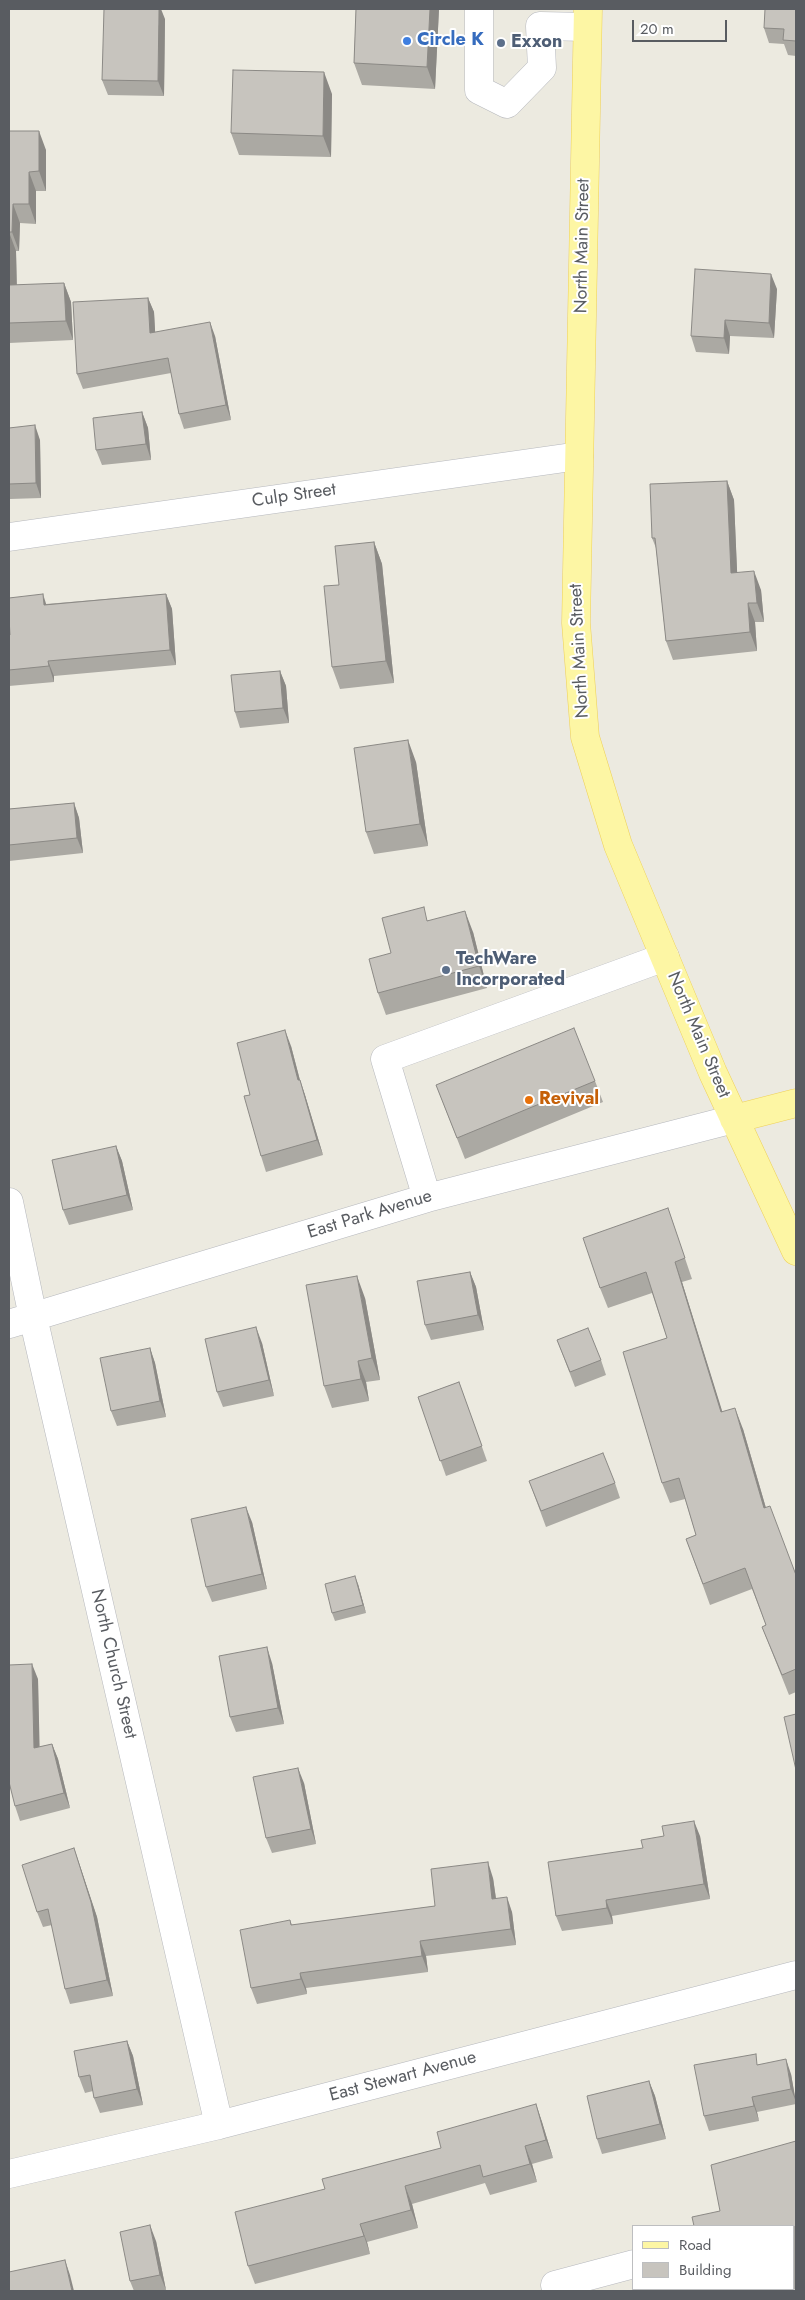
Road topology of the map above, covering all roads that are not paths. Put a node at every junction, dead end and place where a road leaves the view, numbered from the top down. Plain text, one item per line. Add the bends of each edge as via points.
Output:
1 (479, 9) edge
2 (539, 18) edge
3 (587, 18) edge
4 (579, 456) junction
5 (9, 537) edge
6 (665, 957) junction
7 (796, 1102) edge
8 (734, 1118) junction
9 (427, 1198) junction
10 (9, 1202) edge
11 (796, 1251) edge
12 (21, 1321) edge
13 (796, 1975) edge
14 (219, 2125) junction
15 (9, 2174) edge
16 (632, 2265) edge
17 (555, 2285) dead end

1 - 2 street via 479,90 506,104 542,68
2 - 3 street
3 - 4 main road, North Main Street
4 - 5 street, Culp Street
4 - 6 main road, North Main Street via 576,623 585,737 618,845
6 - 8 main road, North Main Street
6 - 9 street via 385,1059
7 - 8 main road
8 - 9 street, East Park Avenue
8 - 11 main road, North Main Street
9 - 12 street, East Park Avenue
10 - 12 street, North Church Street
12 - 14 street, North Church Street
13 - 14 street, East Stewart Avenue
14 - 15 street, East Stewart Avenue
16 - 17 street

